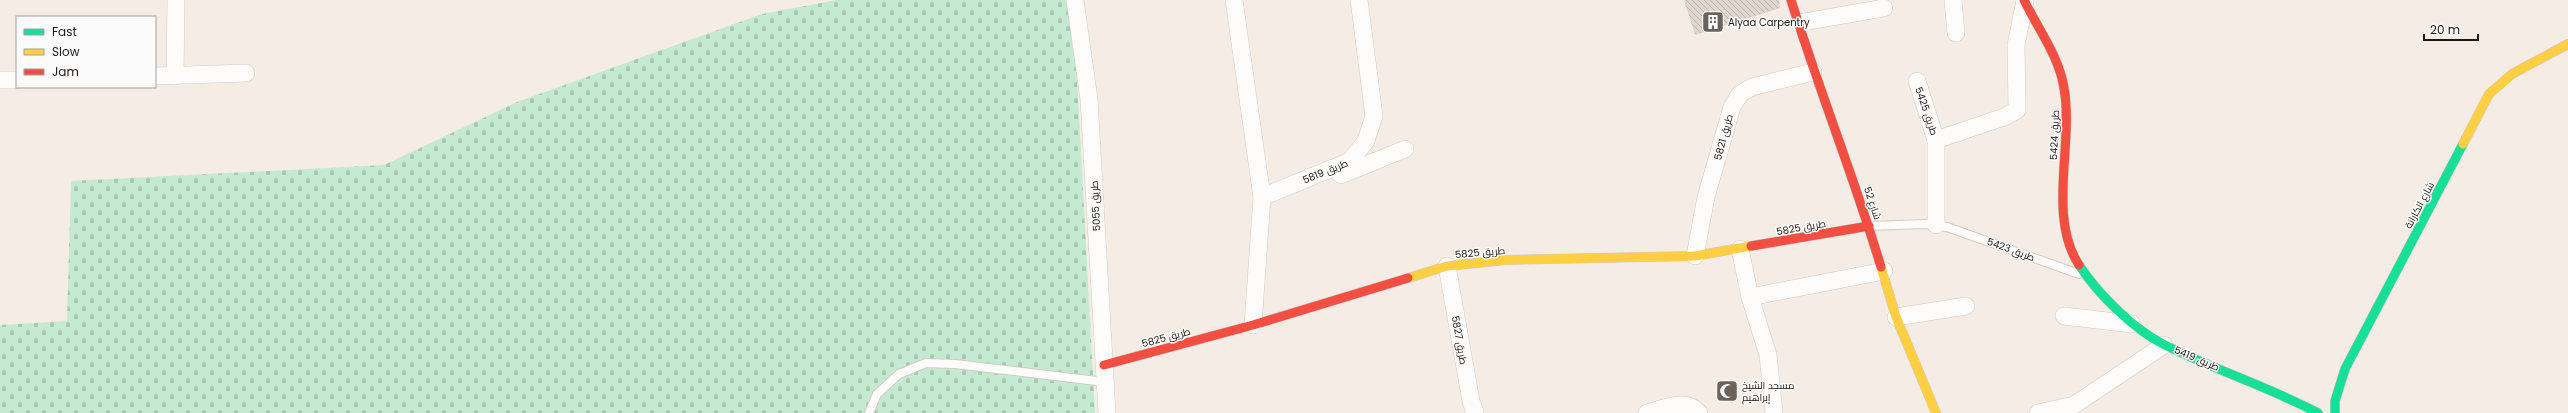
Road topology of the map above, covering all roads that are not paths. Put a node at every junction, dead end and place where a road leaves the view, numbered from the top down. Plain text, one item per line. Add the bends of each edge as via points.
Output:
1 (176, 0) edge
2 (1075, 0) edge
3 (1234, 0) edge
4 (1359, 0) edge
5 (1791, 0) edge
6 (1953, 0) edge
7 (2024, 0) edge
8 (1884, 8) dead end
9 (1798, 23) junction
10 (1956, 33) dead end
11 (2568, 44) edge
12 (1813, 72) junction
13 (246, 73) dead end
14 (156, 76) edge
15 (175, 76) junction
16 (1917, 82) dead end
17 (1936, 140) junction
18 (1406, 149) dead end
19 (1262, 202) junction
20 (1936, 225) junction
21 (1869, 226) junction
22 (1740, 249) junction
23 (1695, 256) junction
24 (1447, 266) junction
25 (1884, 271) junction
26 (2086, 276) junction
27 (1750, 297) junction
28 (1966, 306) dead end
29 (2064, 316) dead end
30 (1896, 317) junction
31 (2132, 324) junction
32 (1253, 325) junction
33 (2164, 345) junction
34 (1104, 365) junction
35 (1105, 382) junction
36 (2074, 409) edge
37 (869, 413) edge
38 (1107, 413) edge
39 (1475, 413) edge
40 (1647, 413) edge
41 (1699, 413) edge
42 (1774, 413) edge
43 (1936, 413) edge
44 (2038, 413) edge
45 (2318, 413) edge
46 (2335, 413) edge

1 - 15 street
2 - 34 street, طريق 5055 via 1089,99
3 - 19 street
4 - 19 street, طريق 5819 via 1374,116 1366,141 1350,162
5 - 9 street, شارع 52
6 - 10 street
7 - 17 street via 2016,45 2017,110 2004,117
7 - 26 street, طريق 5424 via 2062,68 2066,89 2064,230 2073,256
8 - 9 street
9 - 12 street, شارع 52
11 - 46 street, شارع الكارانة via 2512,74 2489,94 2345,369 2335,401
12 - 21 street, شارع 52
12 - 23 street, طريق 5821 via 1752,87 1740,94 1732,106 1706,197
13 - 15 street
14 - 15 street
16 - 17 street, طريق 5425
17 - 20 street, طريق 5425
18 - 19 street
19 - 32 street
20 - 21 lane, طريق 5423
20 - 26 lane, طريق 5423 via 1960,230
21 - 22 street, طريق 5825
21 - 25 street, شارع 52
22 - 23 street, طريق 5825
22 - 27 street
23 - 24 street, طريق 5825 via 1505,260
24 - 32 street, طريق 5825
24 - 39 street, طريق 5827
25 - 27 street
25 - 30 street, شارع 52
26 - 31 street, طريق 5423
27 - 42 street via 1768,355
28 - 30 street
29 - 31 street, طريق 5423
30 - 43 street, شارع 52
31 - 33 street, طريق 5423
32 - 34 street, طريق 5825
33 - 36 street, طريق 5419
33 - 45 street, طريق 5419 via 2290,398
34 - 35 street, طريق 5055
35 - 37 lane via 956,364 926,363 898,374 877,394
35 - 38 street, طريق 5055
36 - 44 street, طريق 5419
40 - 41 street via 1685,404 1693,406

